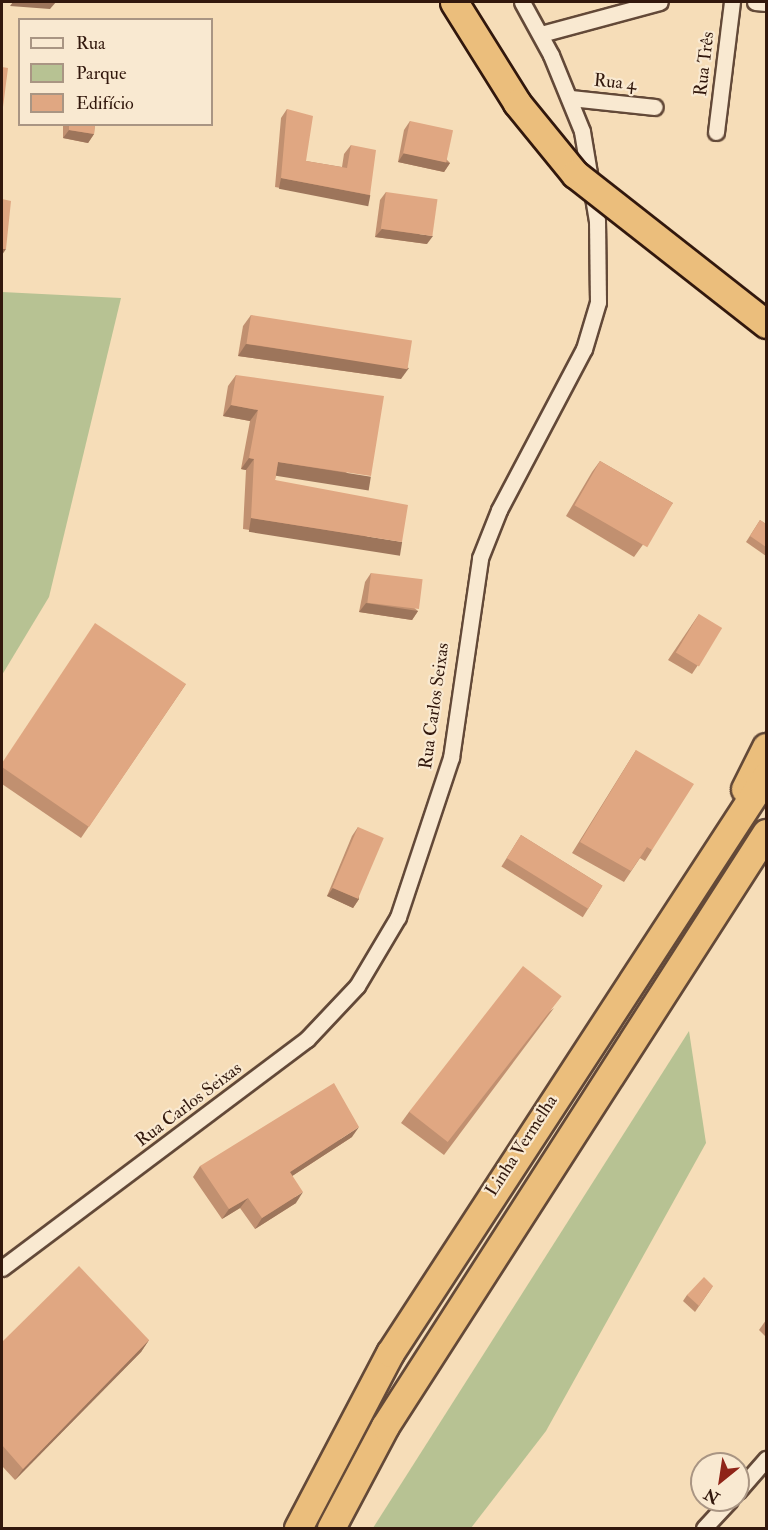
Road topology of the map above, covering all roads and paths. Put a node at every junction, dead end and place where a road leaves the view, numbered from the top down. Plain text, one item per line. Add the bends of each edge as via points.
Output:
1 (454, 2) edge
2 (522, 2) edge
3 (660, 2) edge
4 (732, 2) edge
5 (755, 2) edge
6 (766, 3) edge
7 (541, 34) junction
8 (571, 98) junction
9 (655, 107) dead end
10 (716, 132) dead end
11 (766, 324) edge
12 (766, 747) edge
13 (766, 776) edge
14 (766, 833) edge
15 (693, 888) junction
16 (2, 1268) edge
17 (766, 1459) edge
18 (750, 1477) edge
19 (719, 1512) edge
20 (298, 1528) edge
21 (331, 1528) edge
22 (704, 1528) edge

1 - 11 highway, bridge via 517,103 575,174
2 - 7 street, Rua Carlos Seixas
3 - 7 street
4 - 10 street, Rua Três
5 - 6 street
7 - 8 street, Rua Carlos Seixas
8 - 9 street, Rua 4
8 - 16 street, Rua Carlos Seixas via 597,221 598,302 584,349 499,510 480,558 451,758 398,917 357,986 307,1039
12 - 15 highway
13 - 15 highway, Linha Vermelha
14 - 21 highway, Linha Vermelha via 385,1426
15 - 20 highway, Linha Vermelha via 441,1270 331,1460
17 - 18 street
19 - 22 street

